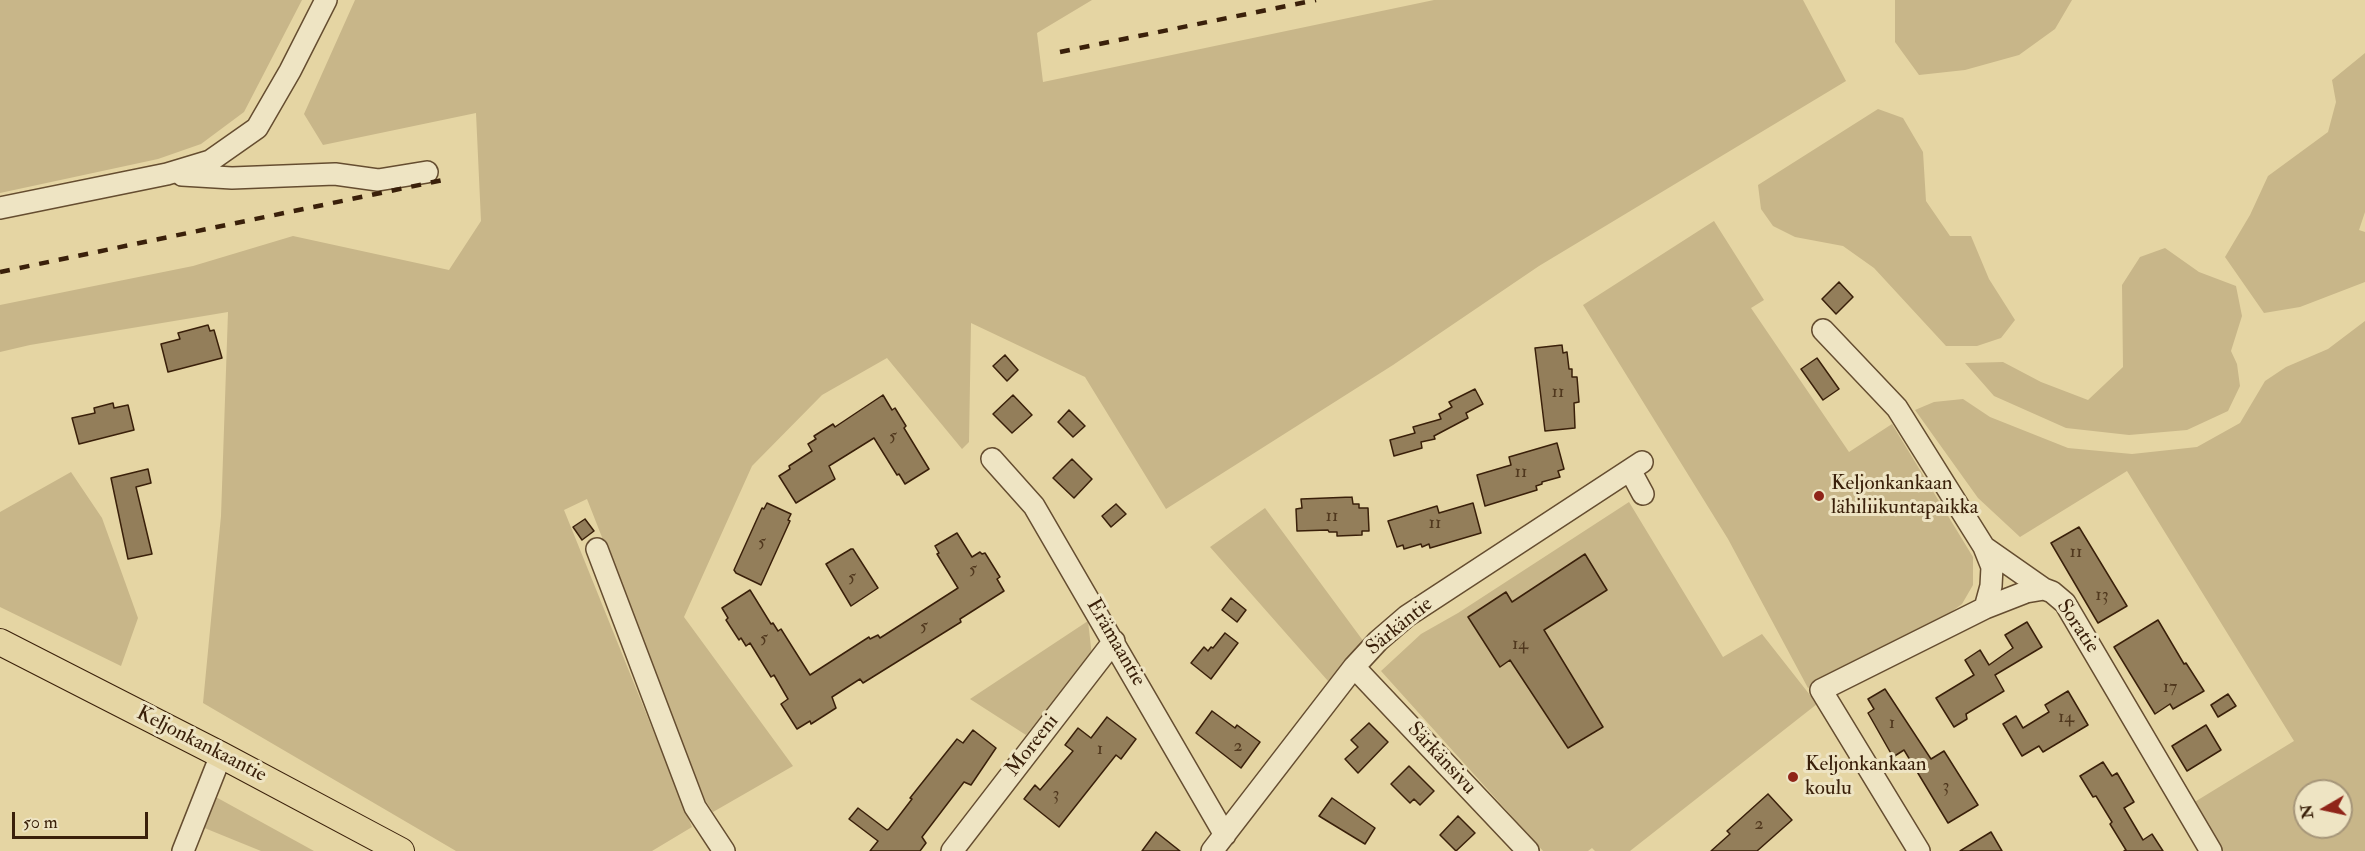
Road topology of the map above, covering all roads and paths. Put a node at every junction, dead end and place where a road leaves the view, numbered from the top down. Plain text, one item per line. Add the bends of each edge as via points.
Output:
1 (326, 0) edge
2 (427, 172) dead end
3 (167, 174) junction
4 (0, 208) edge
5 (1823, 330) dead end
6 (992, 459) dead end
7 (1643, 494) dead end
8 (1984, 547) junction
9 (597, 549) dead end
10 (2044, 589) junction
11 (1985, 608) junction
12 (1114, 641) junction
13 (0, 642) edge
14 (1354, 667) junction
15 (221, 755) junction
16 (1219, 843) edge
17 (183, 851) edge
18 (401, 851) edge
19 (724, 851) edge
20 (952, 851) edge
21 (1528, 851) edge
22 (1919, 851) edge
23 (2211, 851) edge

1 - 3 street via 257,128 210,161
2 - 3 street via 378,180 335,174 232,178
3 - 4 street
5 - 8 street via 1897,408
6 - 12 street, Erämaantie via 1034,506
7 - 14 street, Särkäntie via 1636,466 1407,616
8 - 10 street
8 - 11 street via 1992,567
9 - 19 street via 694,807
10 - 11 street, Soratie
10 - 23 street, Soratie via 2065,603
11 - 22 street, Soratie via 1821,690
12 - 16 street, Erämaantie
12 - 20 street, Moreeni
13 - 15 main road, Keljonkankaantie
14 - 16 street, Särkäntie
14 - 21 street, Särkänsivu
15 - 17 street
15 - 18 main road, Keljonkankaantie

